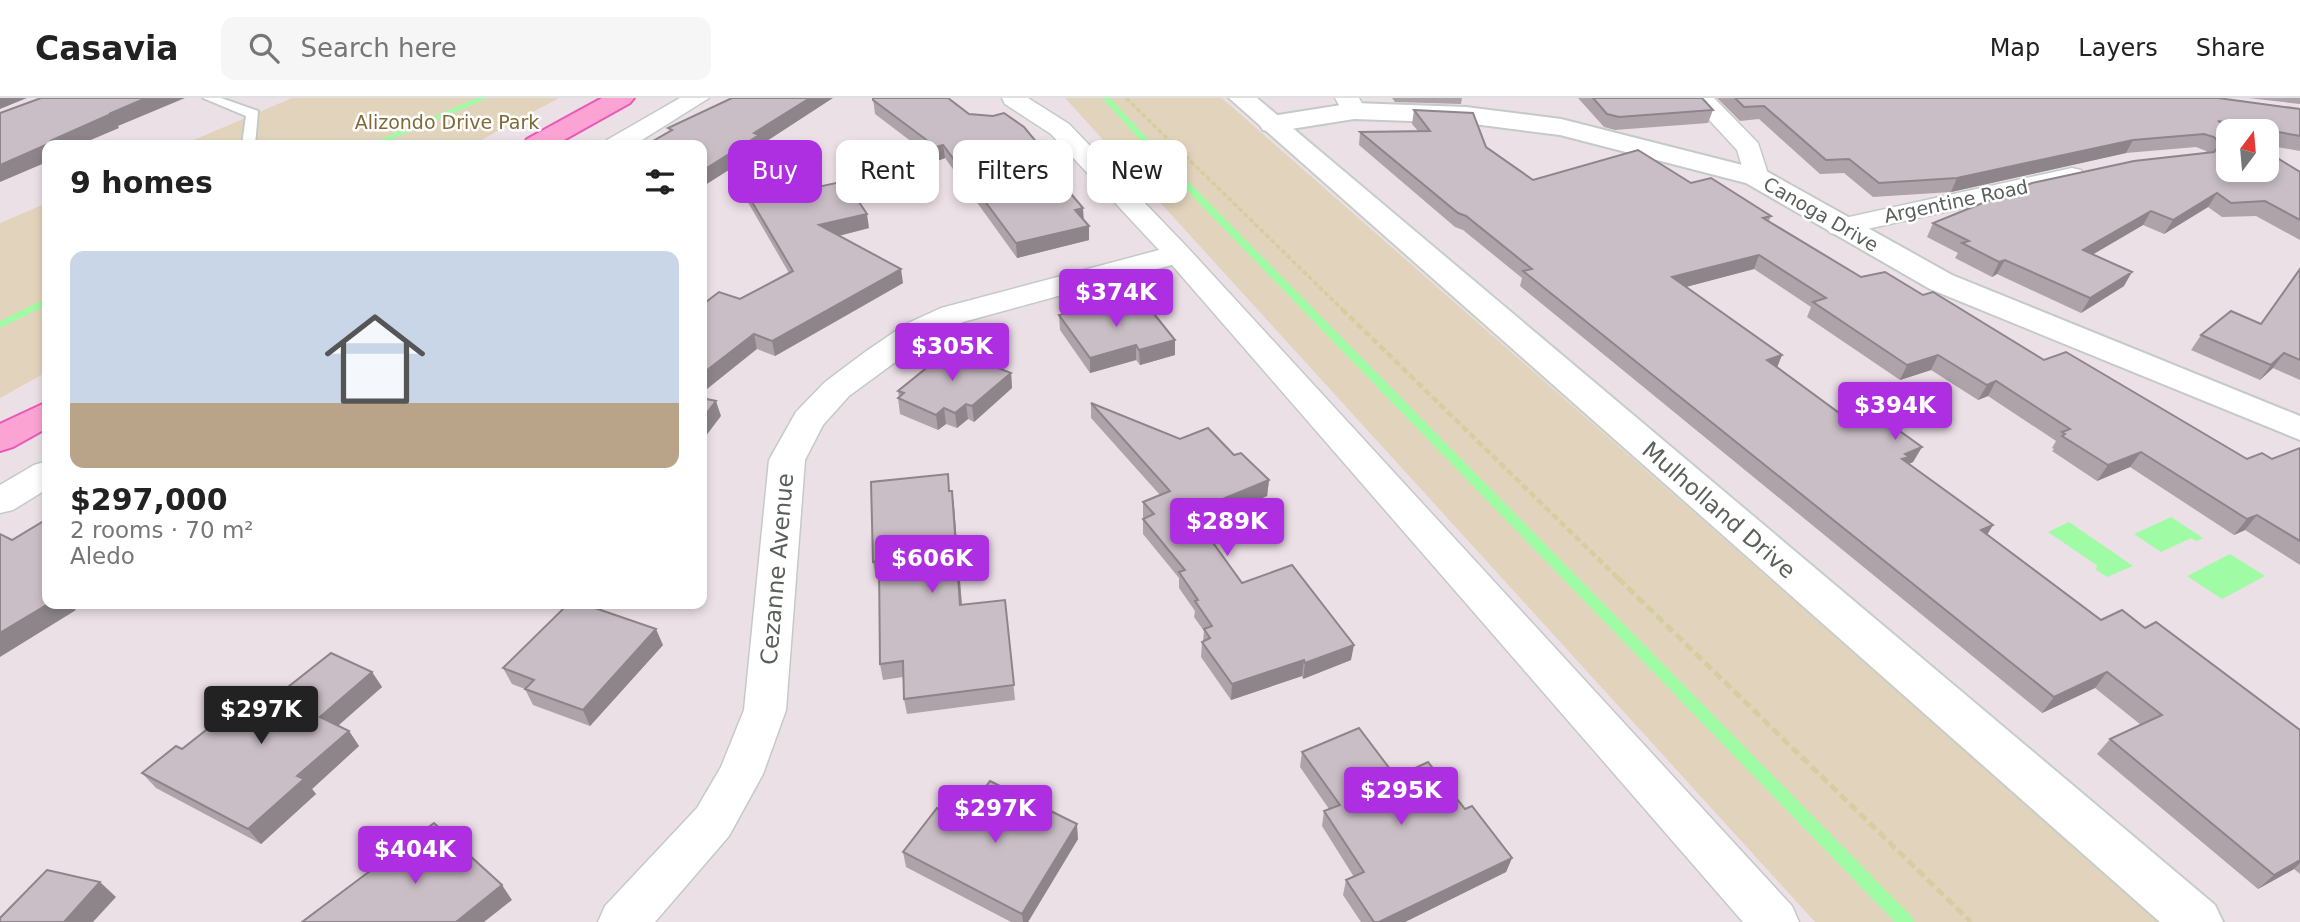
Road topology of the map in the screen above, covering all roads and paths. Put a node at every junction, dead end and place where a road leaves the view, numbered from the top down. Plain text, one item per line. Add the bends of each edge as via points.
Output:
1 (209, 98) edge
2 (621, 98) edge
3 (697, 98) edge
4 (1126, 98) edge
5 (1242, 98) edge
6 (1701, 98) edge
7 (1013, 99) edge
8 (1350, 104) edge
9 (1272, 124) junction
10 (250, 140) edge
11 (545, 140) edge
12 (624, 140) edge
13 (2099, 170) edge
14 (1756, 177) junction
15 (1840, 227) junction
16 (1178, 254) junction
17 (42, 416) edge
18 (2300, 429) edge
19 (0, 439) edge
20 (42, 477) edge
21 (0, 501) edge
22 (623, 922) edge
23 (1774, 922) edge
24 (1971, 922) edge
25 (2197, 922) edge

1 - 10 lane via 253,114
2 - 11 main road
3 - 12 street
4 - 24 path
5 - 9 main road, Mulholland Drive
6 - 14 street via 1749,148
7 - 16 street via 1060,129
8 - 9 main road, Canoga Drive
8 - 14 main road, Canoga Drive via 1561,127
9 - 25 main road, Mulholland Drive
13 - 15 street, Argentine Road
14 - 15 main road, Canoga Drive
15 - 18 main road, Canoga Drive via 1941,282
16 - 22 street, Cezanne Avenue via 952,315 917,331 876,359 807,419 787,460 765,710 746,761 713,822
16 - 23 street
17 - 19 main road
20 - 21 street

